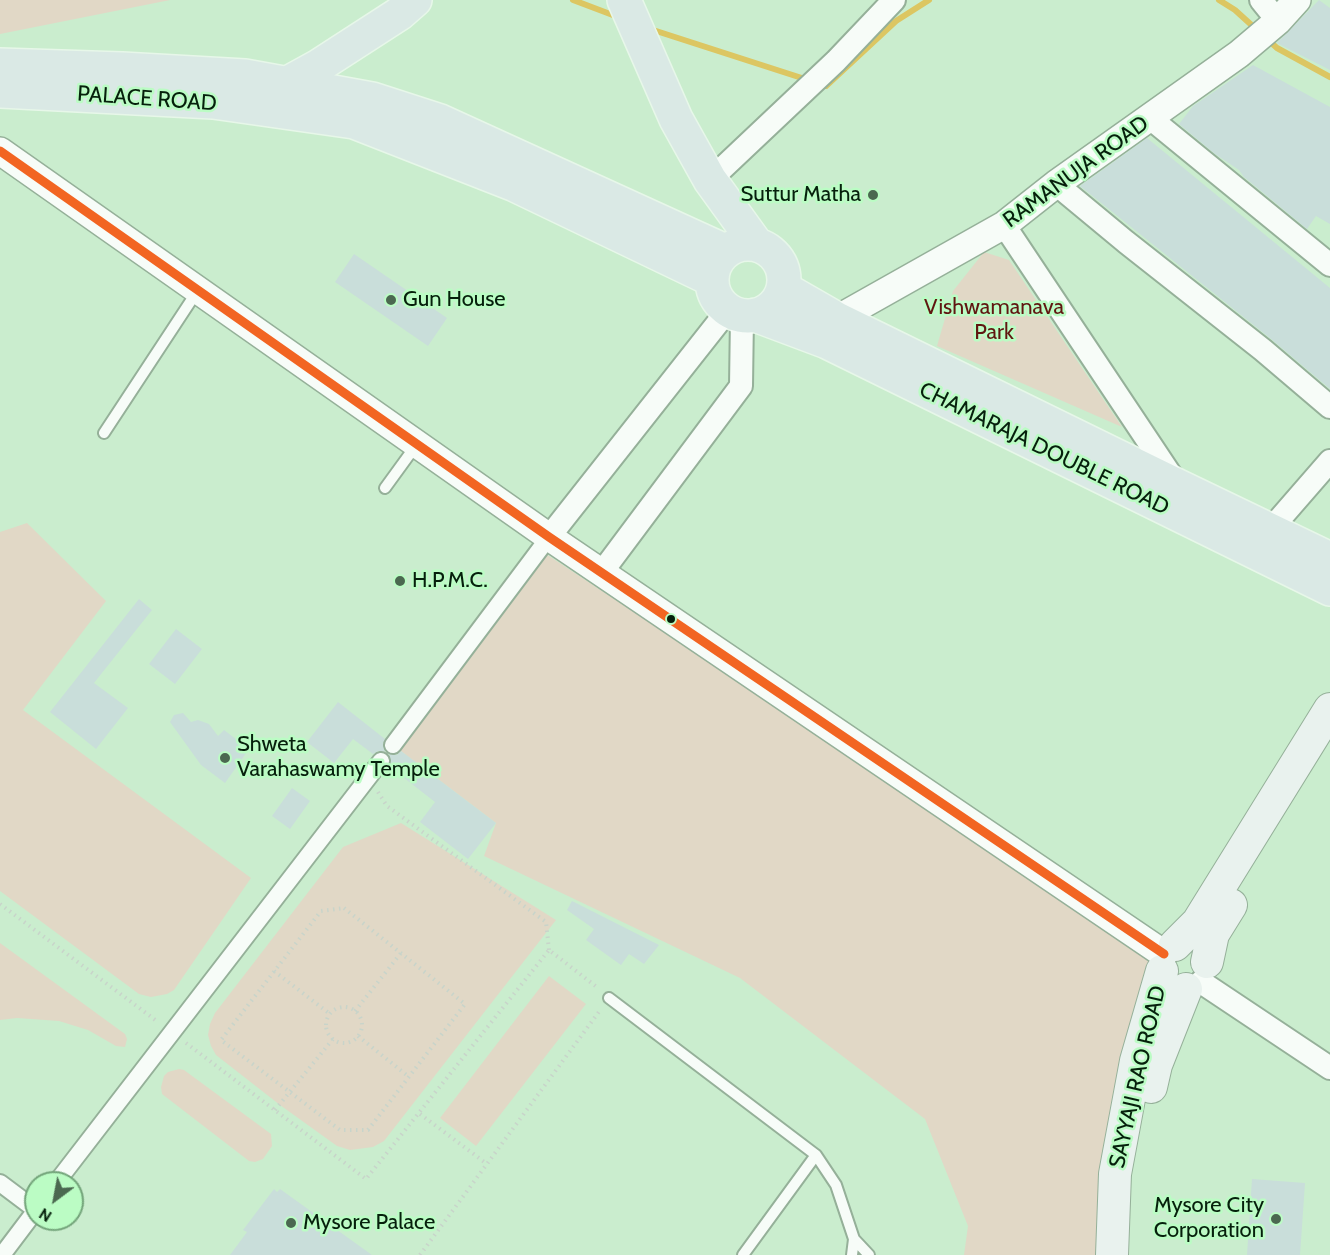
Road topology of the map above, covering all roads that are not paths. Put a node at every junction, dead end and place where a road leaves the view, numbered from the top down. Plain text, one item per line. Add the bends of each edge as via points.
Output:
1 (415, 0) edge
2 (894, 0) edge
3 (1261, 0) edge
4 (1297, 0) edge
5 (630, 14) edge
6 (1278, 21) junction
7 (0, 65) edge
8 (0, 91) edge
9 (290, 98) junction
10 (1150, 118) junction
11 (0, 151) edge
12 (710, 180) junction
13 (1056, 184) junction
14 (1004, 225) junction
15 (757, 245) junction
16 (718, 265) junction
17 (1330, 265) edge
18 (783, 288) junction
19 (198, 289) junction
20 (742, 314) junction
21 (837, 318) junction
22 (1330, 407) edge
23 (104, 433) dead end
24 (417, 444) junction
25 (1330, 461) edge
26 (1178, 486) junction
27 (385, 488) dead end
28 (1270, 530) junction
29 (549, 537) junction
30 (1330, 558) edge
31 (1290, 570) junction
32 (602, 572) junction
33 (1330, 589) edge
34 (1330, 604) edge
35 (1330, 709) edge
36 (393, 745) dead end
37 (1330, 746) edge
38 (381, 761) dead end
39 (1182, 967) junction
40 (609, 998) road end
41 (1330, 1068) edge
42 (816, 1155) junction
43 (65, 1171) edge
44 (0, 1183) edge
45 (24, 1201) edge
46 (24, 1226) edge
47 (854, 1239) junction
48 (2, 1255) edge
49 (743, 1255) edge
50 (852, 1255) edge
51 (869, 1255) edge
52 (1112, 1255) edge
53 (1129, 1255) edge

1 - 9 main road
2 - 12 street via 836,61
3 - 6 street
4 - 6 street, RAMANUJA ROAD
5 - 12 main road via 676,119
6 - 10 street, RAMANUJA ROAD
7 - 9 main road via 234,75
8 - 9 main road, PALACE ROAD via 213,102
9 - 16 main road
10 - 13 street, RAMANUJA ROAD
10 - 17 street
11 - 19 street
12 - 15 main road
13 - 14 street, RAMANUJA ROAD
13 - 22 street
14 - 21 street, RAMANUJA ROAD
14 - 26 street
15 - 16 main road via 740,244
15 - 18 main road via 779,261 784,274
16 - 20 main road via 713,291 719,302
18 - 20 main road via 778,301 768,310
18 - 21 main road
19 - 23 lane
19 - 24 street
20 - 29 street
20 - 31 main road, CHAMARAJA DOUBLE ROAD via 827,342
20 - 32 street via 741,386
21 - 26 main road
24 - 27 lane
24 - 29 street
25 - 28 street
26 - 28 main road
28 - 30 main road
29 - 32 street
29 - 36 street
31 - 33 main road, CHAMARAJA DOUBLE ROAD
31 - 34 main road
32 - 39 street
35 - 39 main road, SAYYAJI RAO ROAD via 1198,922
37 - 39 main road, SAYYAJI RAO ROAD via 1213,934
38 - 43 street
39 - 41 street
39 - 52 main road, SAYYAJI RAO ROAD via 1137,1061 1115,1174
39 - 53 main road, SAYYAJI RAO ROAD via 1131,1175
40 - 42 lane
42 - 47 lane via 836,1185
42 - 49 lane
44 - 45 street
46 - 48 street
47 - 50 lane
47 - 51 lane

